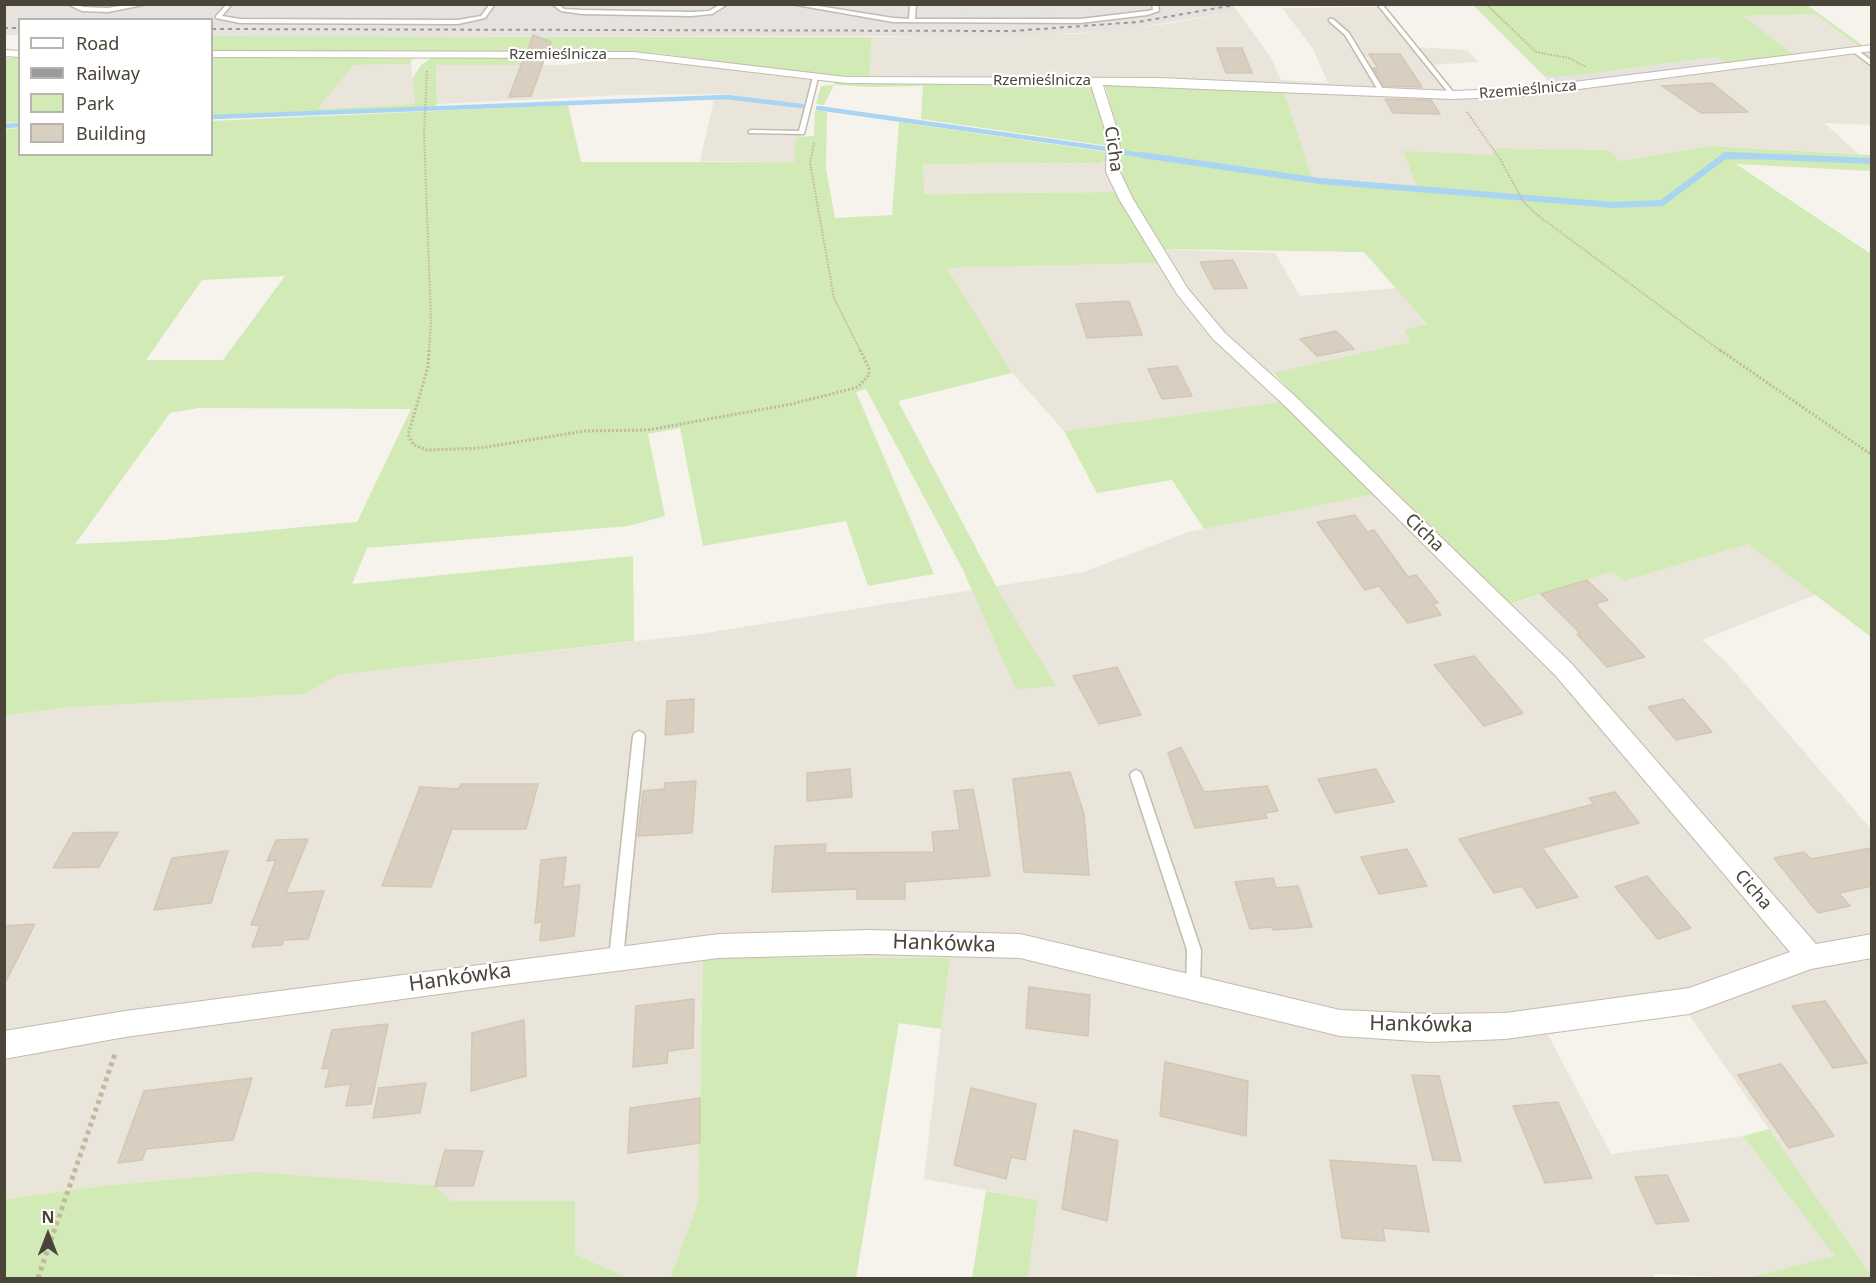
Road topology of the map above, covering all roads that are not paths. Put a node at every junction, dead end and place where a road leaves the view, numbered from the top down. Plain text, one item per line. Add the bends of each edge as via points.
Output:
1 (69, 4) edge
2 (146, 4) edge
3 (230, 4) edge
4 (493, 4) edge
5 (554, 4) edge
6 (726, 4) edge
7 (793, 4) edge
8 (913, 4) edge
9 (1155, 4) edge
10 (1379, 4) edge
11 (912, 20) junction
12 (1331, 20) dead end
13 (1872, 48) edge
14 (1854, 50) junction
15 (213, 54) edge
16 (1872, 64) edge
17 (815, 78) junction
18 (1096, 81) junction
19 (1383, 93) junction
20 (1454, 95) junction
21 (751, 132) dead end
22 (639, 736) dead end
23 (1136, 775) dead end
24 (1872, 946) edge
25 (1811, 957) junction
26 (616, 958) junction
27 (1194, 986) junction
28 (4, 1045) edge

1 - 2 lane via 99,10
3 - 4 lane via 218,17 240,21 424,22 471,21 486,15
5 - 6 lane via 563,10 582,12 681,14 710,13
7 - 11 lane via 872,18
8 - 11 lane
9 - 11 lane via 1156,11 1147,14 1080,21
10 - 20 lane
12 - 19 lane via 1347,34
13 - 14 street, Rzemieślnicza
14 - 16 lane
14 - 20 street, Rzemieślnicza via 1525,92
15 - 17 street, Rzemieślnicza via 634,56 693,60
17 - 18 street, Rzemieślnicza via 880,82
17 - 21 lane via 802,133
18 - 19 street, Rzemieślnicza
18 - 25 street, Cicha via 1113,136 1113,172 1182,291 1219,336 1564,670
19 - 20 street, Rzemieślnicza
22 - 26 lane
23 - 27 lane via 1194,950
24 - 25 street, Hankówka
25 - 27 street, Hankówka via 1689,1001 1505,1026 1431,1028 1340,1023
26 - 27 street, Hankówka via 718,946 869,942 1020,946
26 - 28 street, Hankówka via 125,1024

